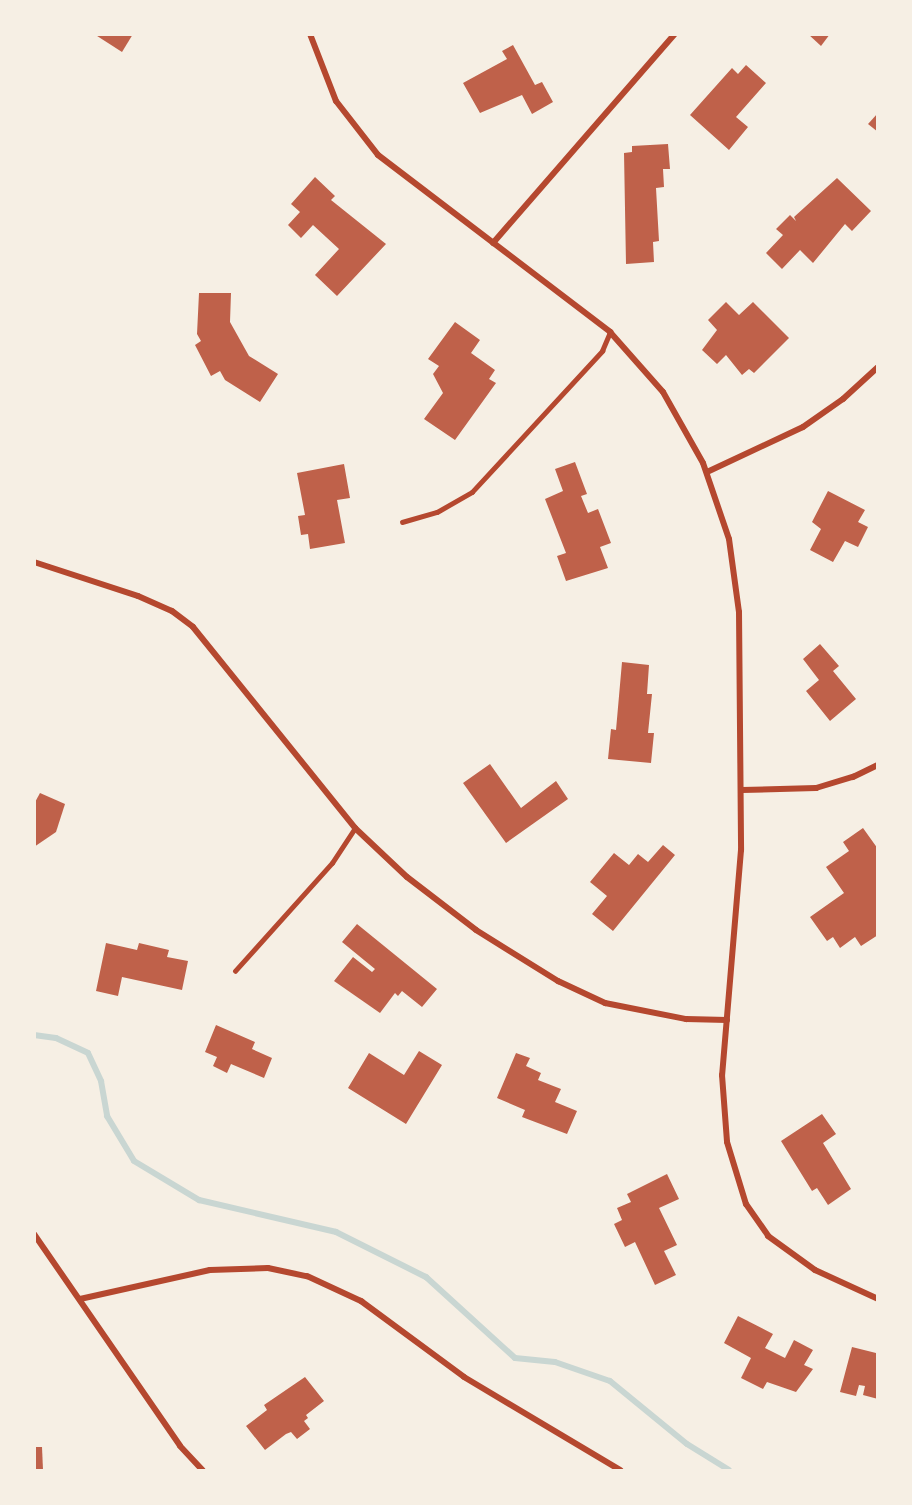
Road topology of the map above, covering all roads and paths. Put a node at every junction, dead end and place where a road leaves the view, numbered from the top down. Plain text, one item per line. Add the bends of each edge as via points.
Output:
1 (310, 34) edge
2 (675, 34) edge
3 (493, 243) junction
4 (610, 332) junction
5 (878, 367) edge
6 (707, 471) junction
7 (402, 522) dead end
8 (34, 562) edge
9 (878, 765) edge
10 (742, 790) junction
11 (354, 828) junction
12 (236, 971) dead end
13 (727, 1020) junction
14 (34, 1234) edge
15 (80, 1299) junction
16 (878, 1299) edge
17 (202, 1470) edge
18 (620, 1470) edge

1 - 3 street via 332,92 365,141 399,174
2 - 3 street
3 - 4 street
4 - 6 street via 663,392
4 - 7 lane via 602,351 472,492 436,512
5 - 6 street via 843,399 803,427
6 - 10 street via 724,520 737,591
8 - 11 street via 138,596 172,611 193,627
9 - 10 street via 816,788
10 - 13 street via 738,910
11 - 12 lane via 332,863
11 - 13 street via 468,924 567,987 635,1011
13 - 16 street via 722,1103 727,1142 746,1204 777,1245 816,1270
14 - 15 street
15 - 17 street via 180,1446
15 - 18 street via 210,1270 268,1268 307,1276 361,1301 464,1377

